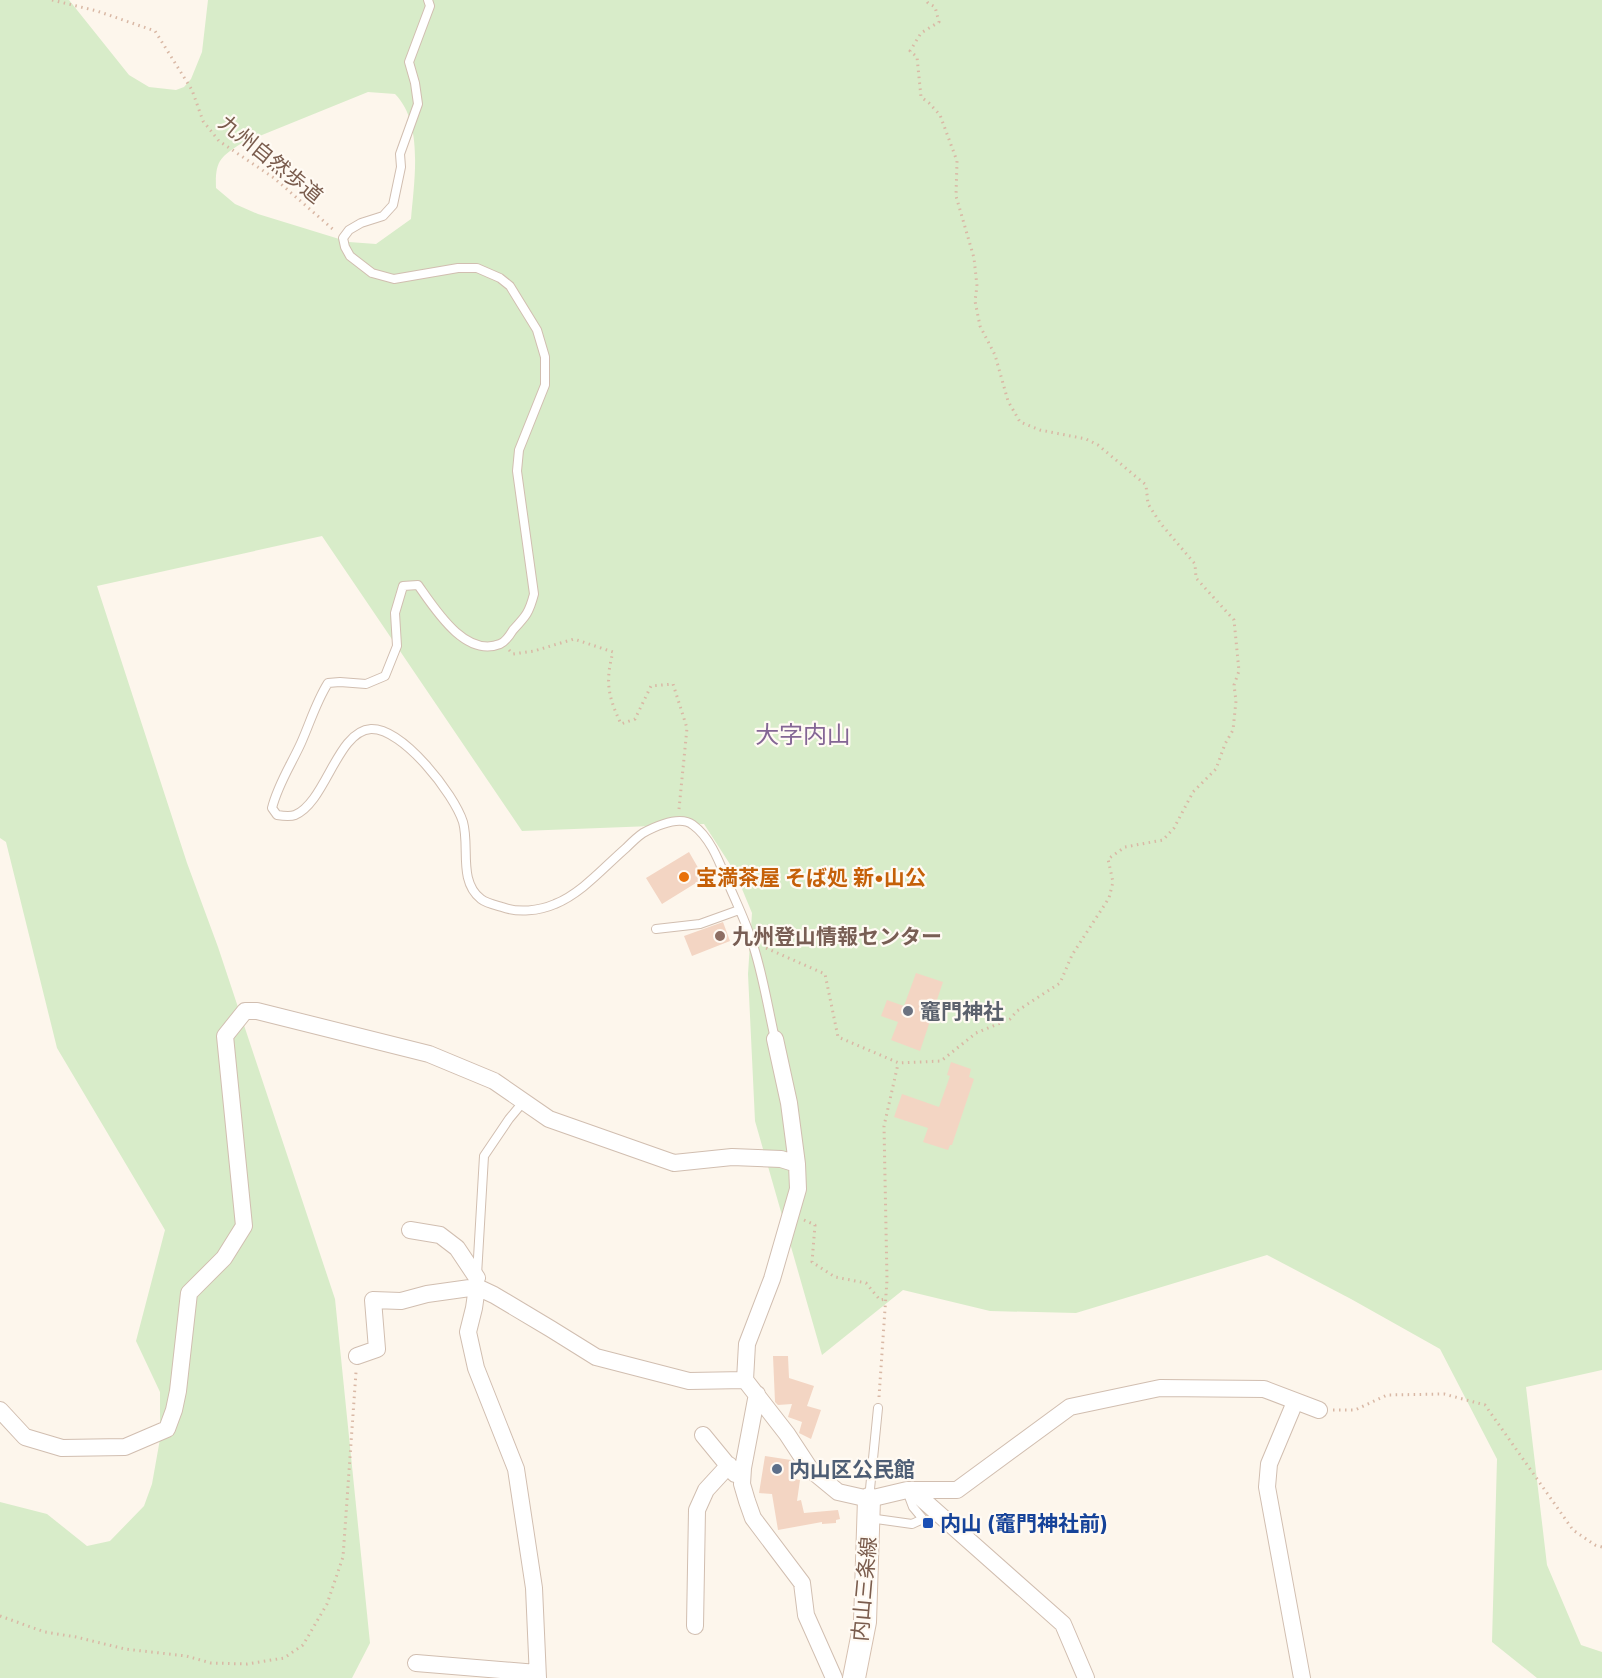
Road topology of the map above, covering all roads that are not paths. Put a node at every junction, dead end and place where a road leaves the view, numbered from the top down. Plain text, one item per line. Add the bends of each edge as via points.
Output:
1 (428, 0) edge
2 (740, 910) junction
3 (656, 929) dead end
4 (775, 1039) joint
5 (525, 1101) junction
6 (797, 1164) junction
7 (410, 1230) dead end
8 (477, 1282) junction
9 (357, 1356) road end
10 (745, 1380) junction
11 (757, 1394) junction
12 (1295, 1402) junction
13 (878, 1408) road end
14 (0, 1410) edge
15 (1319, 1410) road end
16 (704, 1435) dead end
17 (729, 1465) junction
18 (742, 1484) junction
19 (910, 1490) junction
20 (869, 1509) junction
21 (695, 1626) dead end
22 (416, 1663) dead end
23 (538, 1675) edge
24 (834, 1678) edge
25 (854, 1678) edge
26 (1086, 1678) edge
27 (1302, 1678) edge

1 - 2 lane via 409,62 418,104 400,154 393,205 383,216 349,230 344,238 345,248 372,273 393,279 477,268 510,286 537,330 545,357 545,385 519,450 517,471 534,594 529,613 502,644 488,646 459,636 418,585 403,586 395,613 397,646 385,676 366,684 328,684 272,808 277,815 293,816 306,809 348,743 371,729 397,738 424,762 445,789 462,820 466,876 481,900 511,910 536,910 556,904 642,834 677,820 692,824 707,840
2 - 3 lane via 700,924
2 - 4 lane via 753,943
4 - 6 street
5 - 6 street via 549,1119 674,1163 732,1157 781,1159
5 - 8 lane via 484,1156
5 - 14 street via 495,1081 429,1054 245,1011 225,1036 244,1226 224,1258 189,1293 178,1391 167,1429 125,1448 62,1448 25,1437
6 - 10 street via 798,1188 792,1214 747,1344
7 - 8 street via 440,1234 457,1248
8 - 9 street via 401,1301 373,1300 377,1349
8 - 10 street via 596,1358 689,1381
8 - 23 street via 468,1332 476,1368 516,1469 534,1588
10 - 11 street
11 - 18 street
11 - 20 street via 810,1468 838,1492
12 - 15 street
12 - 19 street via 1264,1389 1160,1388 1070,1407 957,1490
12 - 27 street via 1267,1474
13 - 20 lane
16 - 17 street
17 - 18 street
17 - 21 street via 705,1490 697,1510
18 - 24 street via 753,1518 802,1583 806,1615
19 - 20 street
19 - 20 lane via 913,1508 923,1519 912,1524
19 - 26 street via 1062,1624
20 - 25 main road, 内山三条線 via 865,1622
22 - 23 street

